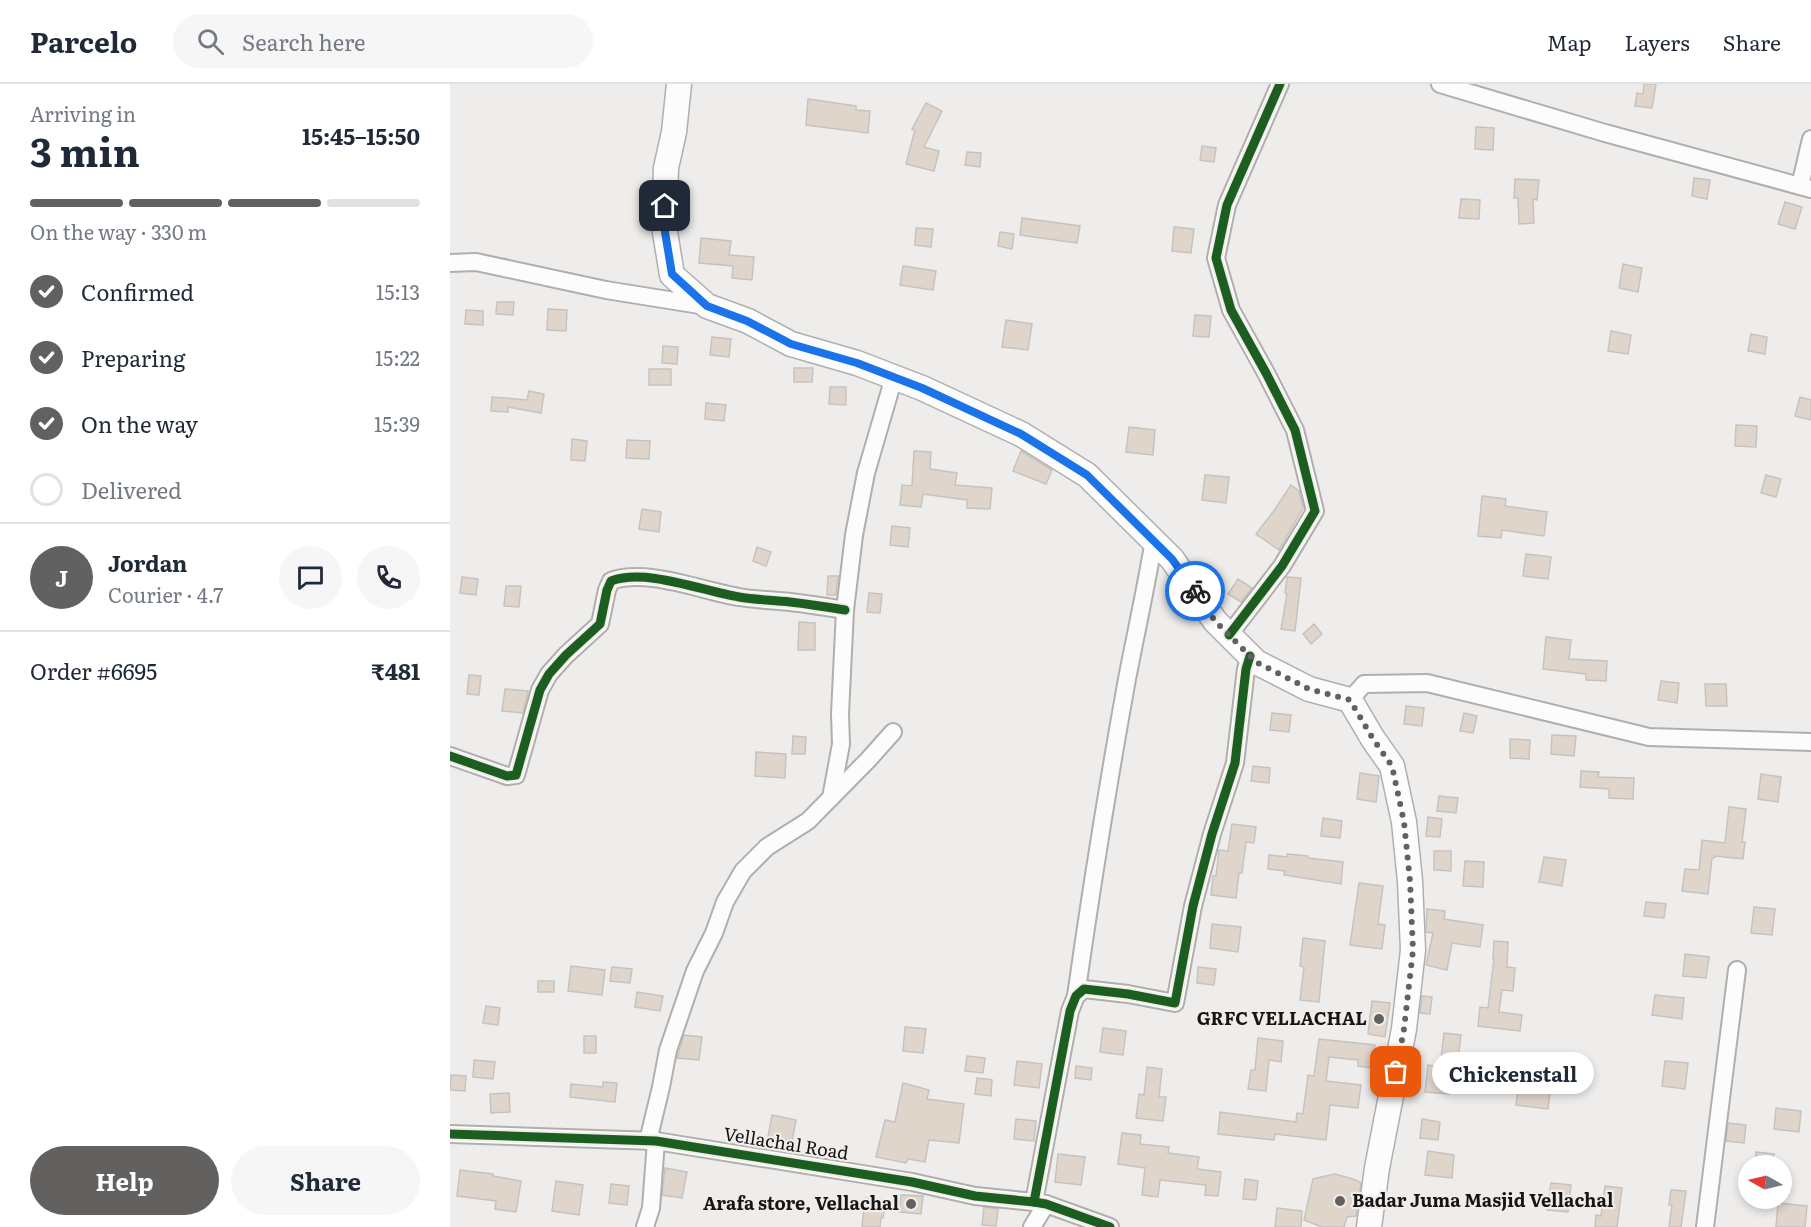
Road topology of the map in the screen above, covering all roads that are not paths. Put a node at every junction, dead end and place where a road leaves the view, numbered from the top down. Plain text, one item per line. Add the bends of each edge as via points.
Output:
1 (679, 84) edge
2 (1280, 84) edge
3 (1440, 84) edge
4 (1811, 139) edge
5 (1806, 188) edge
6 (450, 263) edge
7 (707, 306) junction
8 (894, 377) junction
9 (1154, 540) junction
10 (845, 610) junction
11 (1229, 635) junction
12 (1250, 656) junction
13 (1350, 700) junction
14 (893, 732) dead end
15 (1811, 742) edge
16 (450, 756) edge
17 (831, 798) junction
18 (1737, 970) dead end
19 (1076, 996) junction
20 (450, 1134) edge
21 (652, 1141) junction
22 (1040, 1203) junction
23 (645, 1227) edge
24 (1032, 1227) edge
25 (1110, 1227) edge
26 (1369, 1227) edge
27 (1705, 1227) edge

1 - 7 main road via 666,168 664,226 672,274
2 - 11 street via 1227,204 1216,258 1230,310 1295,430 1315,511 1282,566
3 - 5 street
4 - 5 street
6 - 7 street via 476,262 606,290
7 - 8 main road via 791,344
8 - 9 main road via 1031,440 1087,475
8 - 10 street via 866,472
9 - 11 main road
9 - 19 street via 1127,679
10 - 16 street via 739,598 685,584 621,577 611,581 600,624 566,655 540,690 516,775 507,776
10 - 17 street via 841,744
11 - 12 main road
12 - 13 main road via 1309,689
12 - 19 street via 1235,763 1193,906 1175,1004 1084,989
13 - 15 street via 1364,684 1427,683 1649,737
13 - 26 main road via 1392,766 1404,822 1413,950 1404,1029
14 - 17 street
17 - 21 street via 807,821 767,847 743,872 725,902 695,971 668,1050
18 - 27 street
19 - 22 street via 1070,1011
20 - 21 street, Vellachal Road
21 - 22 street, Vellachal Road via 912,1182 975,1196
21 - 23 street via 651,1209
22 - 24 street
22 - 25 street, Vellachal Road

